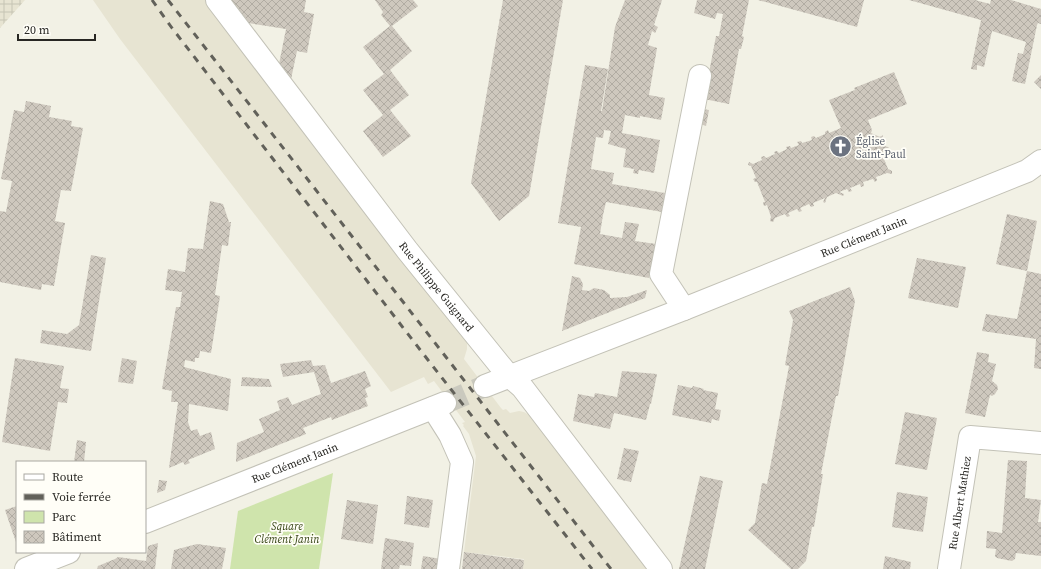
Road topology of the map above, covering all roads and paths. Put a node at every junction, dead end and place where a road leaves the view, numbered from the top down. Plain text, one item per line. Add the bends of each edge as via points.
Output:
1 (217, 0) edge
2 (700, 76) dead end
3 (1041, 161) edge
4 (684, 309) junction
5 (509, 376) junction
6 (485, 386) tunnel mouth
7 (1041, 443) edge
8 (146, 522) edge
9 (66, 553) edge
10 (26, 569) edge
11 (448, 569) edge
12 (661, 569) edge
13 (949, 569) edge

1 - 5 street, Rue Philippe Guignard via 407,250
2 - 4 street via 661,274
3 - 4 street, Rue Clément Janin via 1027,171
4 - 5 street, Rue Clément Janin
5 - 6 street, Rue Clément Janin
5 - 12 street, Rue Philippe Guignard via 522,387
7 - 13 street, Rue Albert Mathiez via 970,437
8 - 11 street, Rue Clément Janin via 439,406 462,462
9 - 10 street

